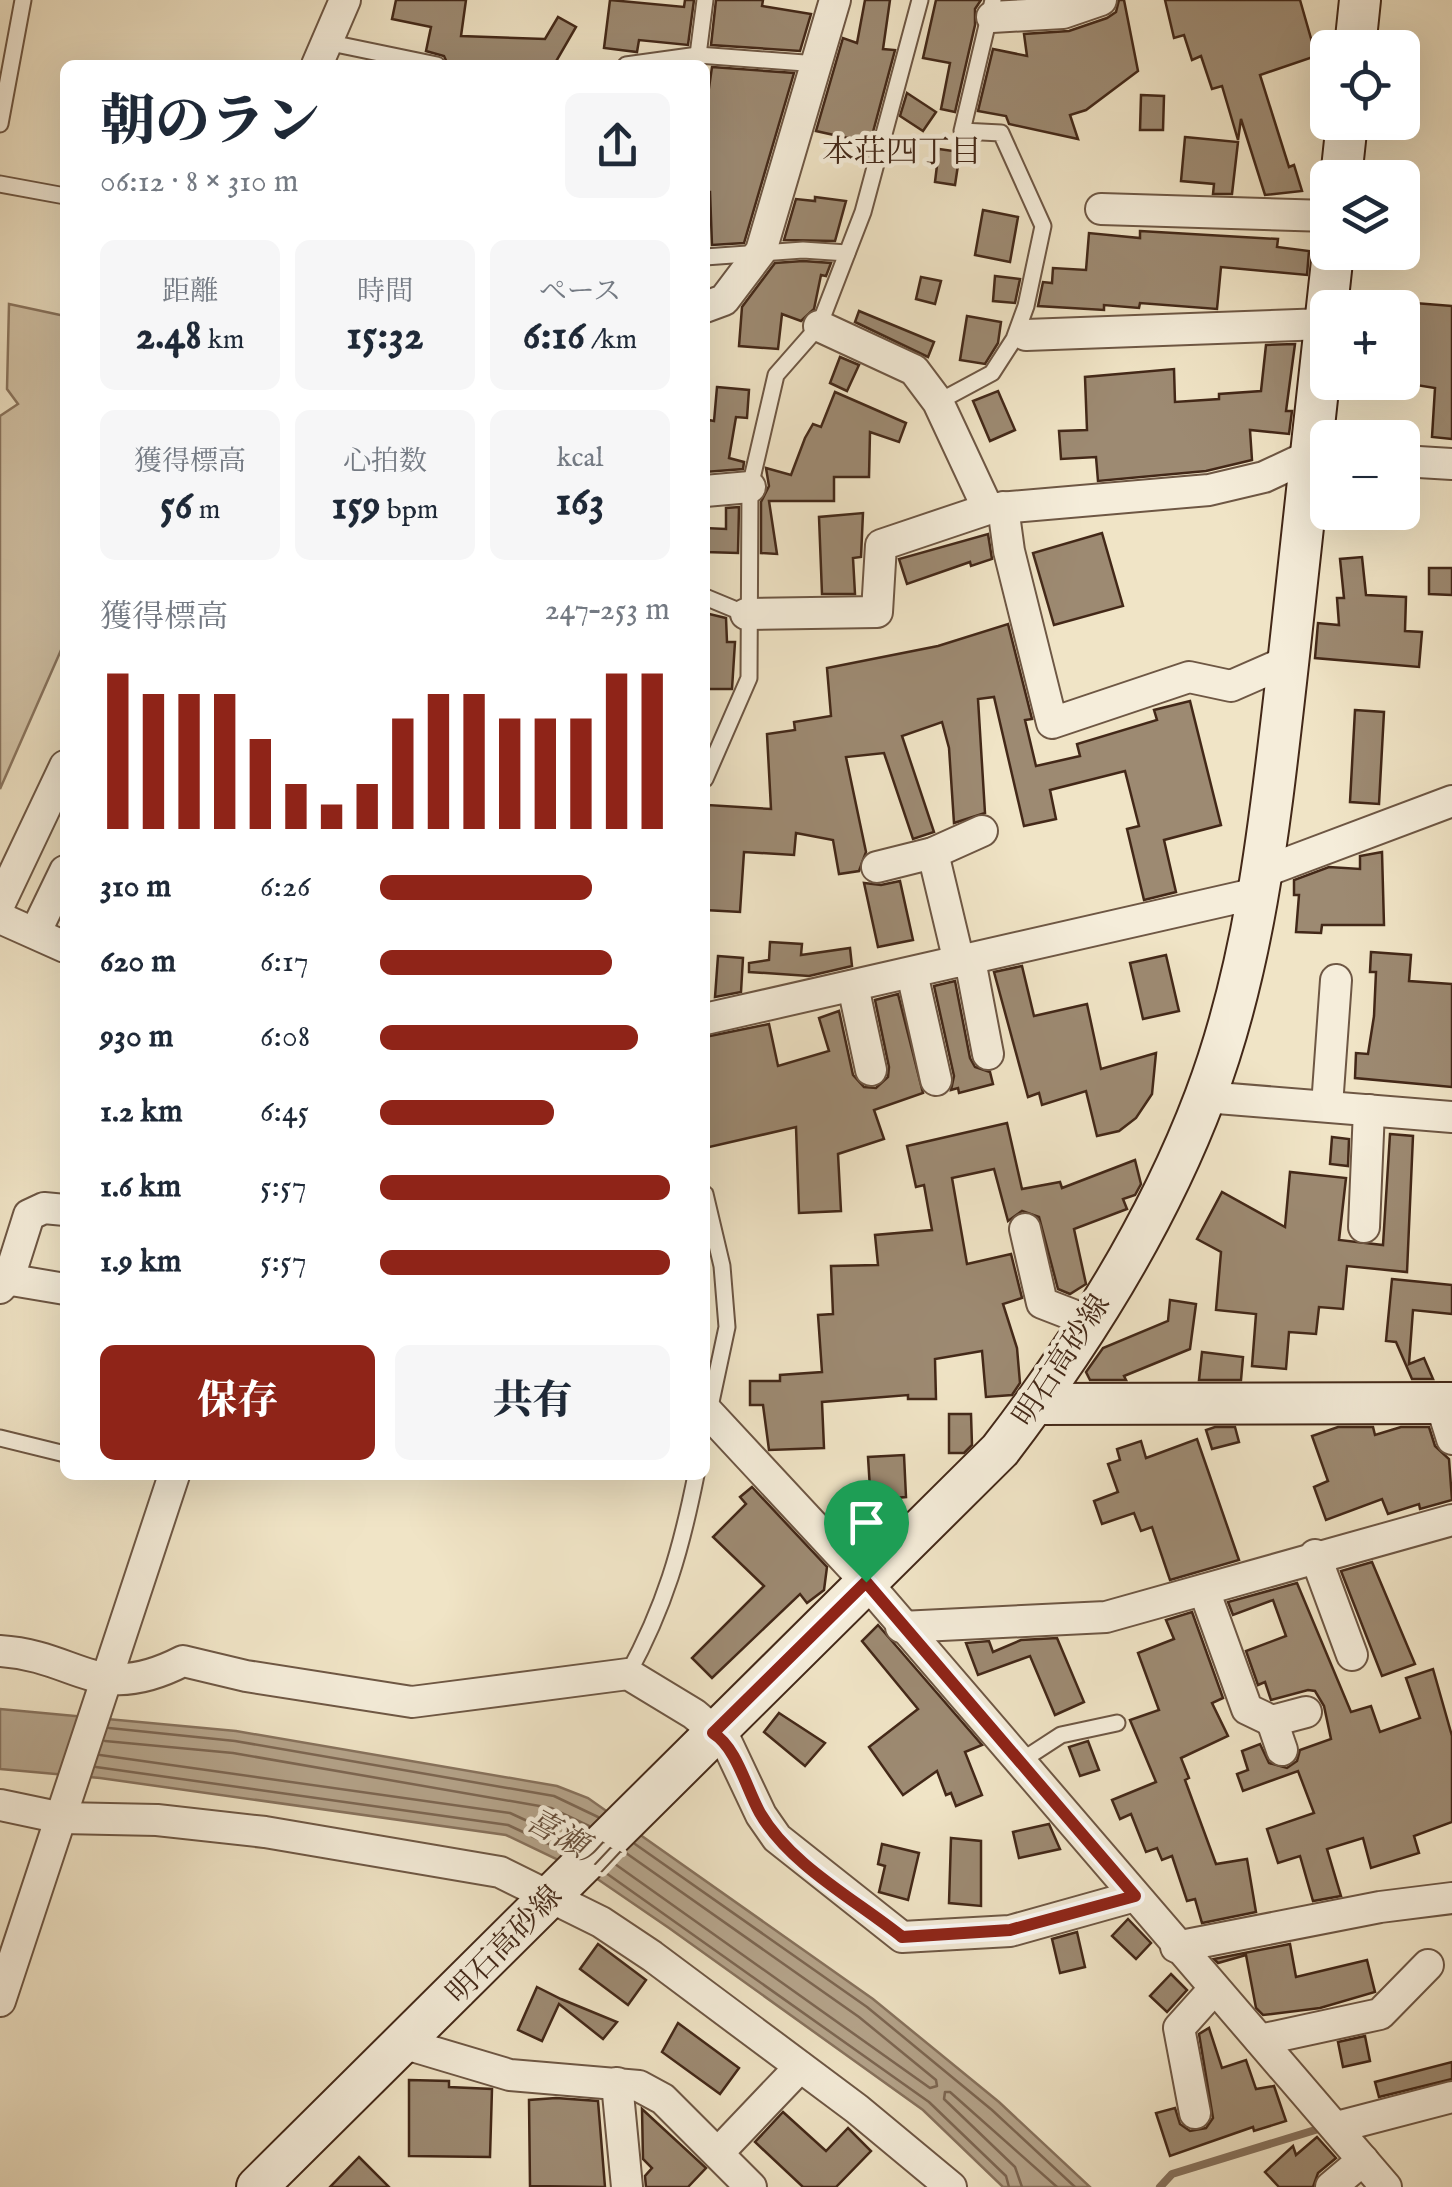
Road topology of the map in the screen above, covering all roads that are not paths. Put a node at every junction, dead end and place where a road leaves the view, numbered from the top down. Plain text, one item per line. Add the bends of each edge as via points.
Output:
1 (23, 0) edge
2 (344, 0) edge
3 (705, 0) edge
4 (836, 0) edge
5 (920, 0) edge
6 (1102, 0) edge
7 (1360, 0) edge
8 (992, 9) edge
9 (1357, 30) edge
10 (322, 54) edge
11 (698, 54) junction
12 (385, 60) edge
13 (659, 60) edge
14 (818, 64) junction
15 (0, 124) edge
16 (0, 184) edge
17 (60, 195) edge
18 (1100, 209) dead end
19 (1310, 215) edge
20 (761, 251) junction
21 (847, 253) junction
22 (710, 256) edge
23 (710, 305) edge
24 (1310, 325) edge
25 (819, 326) junction
26 (1026, 335) dead end
27 (938, 402) junction
28 (1310, 459) edge
29 (1420, 462) edge
30 (1452, 464) edge
31 (750, 487) junction
32 (710, 491) edge
33 (995, 508) junction
34 (1310, 516) edge
35 (710, 599) edge
36 (746, 614) junction
37 (1288, 661) junction
38 (710, 768) edge
39 (60, 777) edge
40 (1452, 801) edge
41 (982, 830) dead end
42 (933, 852) junction
43 (877, 868) dead end
44 (60, 881) edge
45 (1261, 883) junction
46 (0, 903) edge
47 (0, 918) edge
48 (36, 931) junction
49 (60, 944) edge
50 (964, 961) junction
51 (912, 972) junction
52 (1336, 980) dead end
53 (854, 986) junction
54 (710, 1018) edge
55 (988, 1054) dead end
56 (871, 1070) dead end
57 (936, 1080) dead end
58 (1205, 1097) junction
59 (1327, 1106) junction
60 (1369, 1110) junction
61 (1452, 1117) edge
62 (60, 1210) edge
63 (710, 1215) edge
64 (1364, 1227) dead end
65 (1023, 1230) dead end
66 (3, 1282) edge
67 (60, 1289) edge
68 (1091, 1322) junction
69 (710, 1398) edge
70 (1035, 1404) junction
71 (1448, 1415) edge
72 (710, 1420) edge
73 (0, 1438) edge
74 (60, 1453) edge
75 (172, 1480) edge
76 (695, 1480) edge
77 (1452, 1520) edge
78 (1315, 1555) junction
79 (866, 1582) junction
80 (1204, 1590) junction
81 (901, 1626) junction
82 (0, 1650) edge
83 (1352, 1654) dead end
84 (628, 1674) junction
85 (108, 1681) junction
86 (1306, 1712) dead end
87 (1117, 1723) dead end
88 (713, 1733) junction
89 (1018, 1763) junction
90 (0, 1804) edge
91 (62, 1818) junction
92 (554, 1894) junction
93 (1135, 1896) junction
94 (1452, 1898) edge
95 (1176, 1946) junction
96 (1428, 1965) dead end
97 (1214, 1990) junction
98 (0, 2001) edge
99 (1260, 2040) junction
100 (406, 2044) junction
101 (800, 2067) junction
102 (617, 2082) junction
103 (1452, 2097) edge
104 (1195, 2113) dead end
105 (1336, 2126) junction
106 (1364, 2160) junction
107 (732, 2175) edge
108 (275, 2181) edge
109 (627, 2187) edge
110 (950, 2187) edge
111 (1331, 2187) edge
112 (1386, 2187) edge

1 - 15 lane
2 - 10 street
3 - 11 lane
4 - 14 street
5 - 21 lane via 884,146
6 - 8 street via 1063,13
7 - 9 main road
8 - 27 lane via 962,131 1001,133 1042,226 1014,340 992,374
10 - 12 lane
11 - 13 lane
11 - 14 lane
14 - 20 street
16 - 17 lane
18 - 19 street
20 - 21 lane
20 - 22 lane
20 - 23 street via 724,300
21 - 25 lane
24 - 26 street via 1075,346
25 - 27 street via 914,370
25 - 31 lane via 776,375
27 - 33 street
28 - 33 street via 1208,490
29 - 30 street
31 - 32 street
31 - 36 lane
33 - 36 street via 882,545 877,612
33 - 37 street via 1052,722 1189,677 1231,686
34 - 37 main road, 明石高砂線
35 - 36 lane
36 - 38 lane via 749,678
37 - 45 main road, 明石高砂線
39 - 46 street
40 - 45 street
41 - 42 street
42 - 43 street
42 - 50 street
44 - 48 street
45 - 50 street
45 - 58 main road, 明石高砂線
47 - 48 street
48 - 49 street
50 - 51 street
50 - 55 street
51 - 53 street
51 - 57 street
52 - 59 street
53 - 54 street
53 - 56 street
58 - 59 street
58 - 68 main road, 明石高砂線
59 - 60 street
60 - 61 street
60 - 64 street
62 - 66 street via 29,1214
63 - 69 lane via 726,1328
65 - 68 street via 1042,1303
66 - 67 street
68 - 70 main road, 明石高砂線
70 - 71 main road
70 - 79 main road, 明石高砂線 via 989,1462
72 - 79 street
73 - 74 lane
75 - 85 street
76 - 84 lane via 679,1562
77 - 78 street
78 - 80 street
78 - 83 street
79 - 81 street
79 - 88 main road, 明石高砂線
80 - 81 street via 1106,1617
80 - 86 street via 1248,1709 1277,1736
81 - 89 street
82 - 85 street
84 - 85 street via 412,1702 183,1661 153,1676
84 - 88 street
85 - 91 street
87 - 89 lane via 1062,1735
88 - 92 main road, 明石高砂線
88 - 93 street via 726,1741 778,1838 902,1937 1010,1930
89 - 93 street
90 - 91 street
91 - 92 street via 229,1828 478,1865
91 - 98 street
92 - 100 main road, 明石高砂線
92 - 101 street via 652,1956
93 - 95 street
94 - 95 street
95 - 97 street
96 - 99 street via 1380,2014
97 - 99 street
97 - 104 street via 1179,2028
99 - 105 street
100 - 102 street via 510,2075
100 - 108 main road, 明石高砂線
101 - 107 street
101 - 110 street
102 - 107 street via 663,2099
102 - 109 street
103 - 105 street
105 - 106 street
106 - 111 street
106 - 112 street

